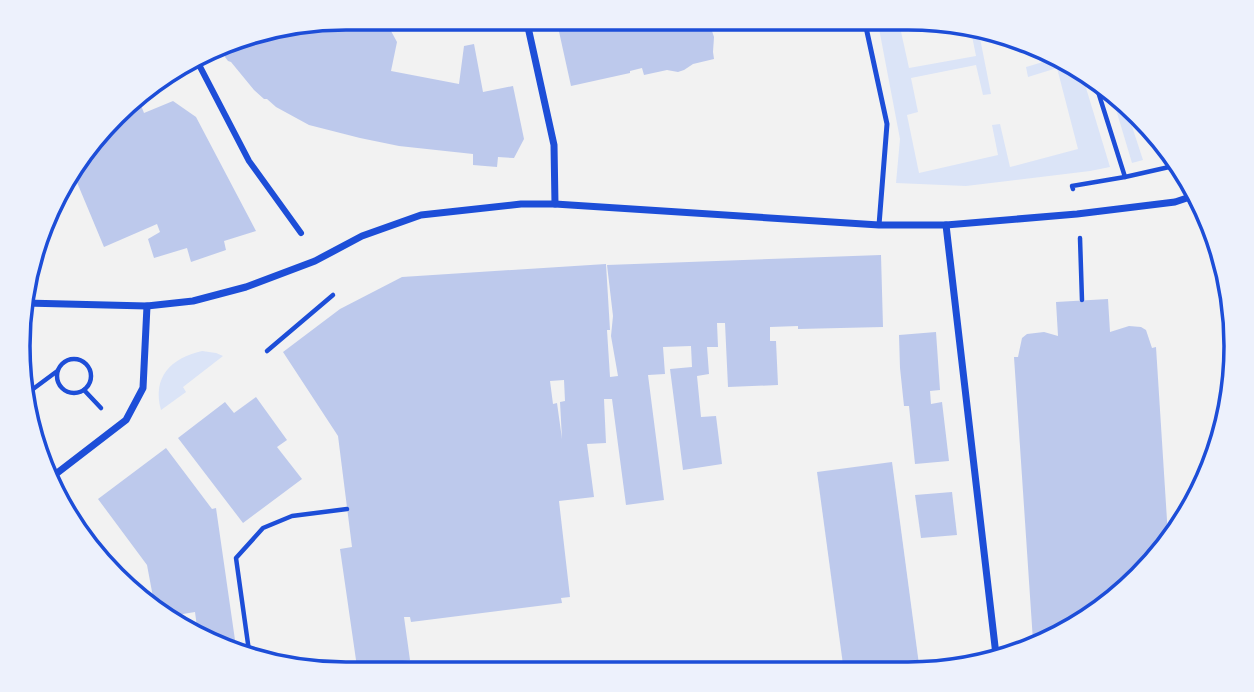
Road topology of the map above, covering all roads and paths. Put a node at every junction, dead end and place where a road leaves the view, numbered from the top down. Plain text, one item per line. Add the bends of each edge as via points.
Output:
1 (529, 30) edge
2 (867, 30) edge
3 (199, 66) edge
4 (1099, 93) edge
5 (1169, 167) edge
6 (1125, 177) junction
7 (1074, 197) dead end
8 (1187, 198) edge
9 (555, 204) junction
10 (880, 225) junction
11 (946, 225) junction
12 (1080, 229) dead end
13 (301, 233) dead end
14 (333, 295) dead end
15 (1082, 300) dead end
16 (32, 303) edge
17 (147, 306) junction
18 (267, 351) dead end
19 (57, 371) junction
20 (32, 389) edge
21 (57, 473) edge
22 (347, 509) dead end
23 (248, 646) edge
24 (995, 649) edge

1 - 9 street via 554,145
2 - 10 lane via 887,124
3 - 13 street via 249,161
4 - 6 path
5 - 6 path
6 - 7 path via 1072,186
8 - 11 street via 1077,214
9 - 10 street
9 - 17 street via 421,215 246,287 193,301
10 - 11 street
11 - 24 street
12 - 15 path
14 - 18 path
16 - 17 street
17 - 21 street via 143,388 126,420
19 - 19 path via 67,359 79,359 88,365 90,381 85,390 68,393 57,382
19 - 20 path
22 - 23 path via 292,516 263,528 236,558

